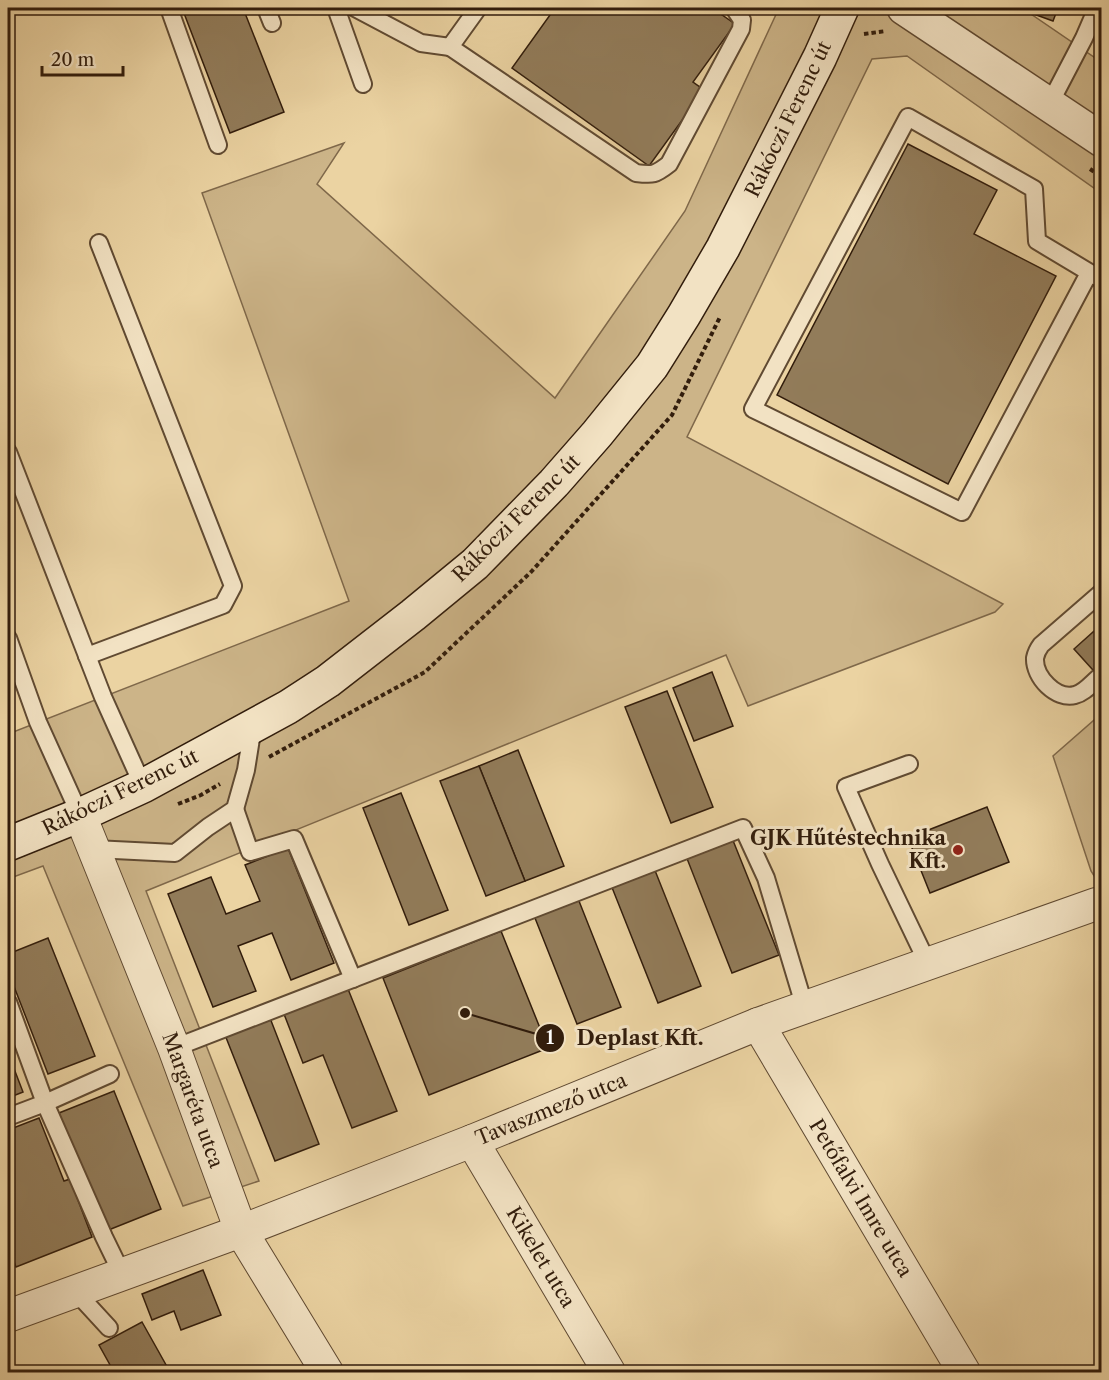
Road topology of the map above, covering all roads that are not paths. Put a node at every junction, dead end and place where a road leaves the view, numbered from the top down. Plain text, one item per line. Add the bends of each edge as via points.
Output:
1 (169, 8) edge
2 (336, 8) edge
3 (355, 8) edge
4 (478, 8) edge
5 (734, 8) edge
6 (842, 8) edge
7 (904, 8) edge
8 (1097, 8) edge
9 (450, 47) junction
10 (363, 84) dead end
11 (1049, 105) junction
12 (1101, 140) edge
13 (218, 145) dead end
14 (99, 243) dead end
15 (1095, 277) edge
16 (8, 452) edge
17 (1101, 592) edge
18 (8, 638) edge
19 (87, 656) junction
20 (1098, 678) dead end
21 (253, 726) junction
22 (909, 764) dead end
23 (143, 786) junction
24 (235, 809) junction
25 (80, 815) junction
26 (8, 844) edge
27 (94, 849) junction
28 (1096, 904) dead end
29 (928, 964) junction
30 (353, 979) junction
31 (8, 1002) edge
32 (805, 1008) junction
33 (758, 1024) junction
34 (174, 1048) junction
35 (110, 1074) dead end
36 (45, 1103) junction
37 (8, 1117) edge
38 (472, 1141) junction
39 (241, 1231) junction
40 (122, 1274) junction
41 (75, 1291) junction
42 (8, 1316) edge
43 (109, 1328) dead end
44 (327, 1372) edge
45 (609, 1372) edge
46 (964, 1372) edge

1 - 13 lane
2 - 10 lane
3 - 9 lane via 421,43
4 - 9 lane
5 - 9 lane via 741,29 669,164 652,174 636,173
6 - 21 main road, Rákóczi Ferenc út via 723,248 652,366 597,434 475,564 328,681
7 - 11 main road
8 - 11 lane
11 - 12 main road
14 - 19 lane via 233,585 223,605
15 - 15 lane via 962,513 753,409 908,117 1035,189 1037,241
16 - 19 lane
17 - 20 lane via 1041,645 1035,660 1045,684 1061,695 1077,695
18 - 25 lane via 38,722
19 - 23 lane
21 - 23 main road, Rákóczi Ferenc út
21 - 24 lane
22 - 29 lane via 846,787
23 - 25 main road, Rákóczi Ferenc út
24 - 27 lane via 175,853
24 - 30 lane via 250,852 294,839
25 - 26 main road, Rákóczi Ferenc út
25 - 27 street, Margaréta utca
27 - 34 street, Margaréta utca
28 - 29 street, Tavaszmező utca
29 - 32 street, Tavaszmező utca
30 - 32 lane via 743,828 766,878
30 - 34 lane
31 - 36 lane
32 - 33 street, Tavaszmező utca
33 - 38 street, Tavaszmező utca
33 - 46 street, Petőfalvi Imre utca
34 - 39 street, Margaréta utca
35 - 36 lane
36 - 37 lane
36 - 40 lane
38 - 39 street, Tavaszmező utca
38 - 45 street, Kikelet utca
39 - 40 street, Tavaszmező utca
39 - 44 street, Margaréta utca
40 - 41 street, Tavaszmező utca
41 - 42 street, Tavaszmező utca
41 - 43 lane

